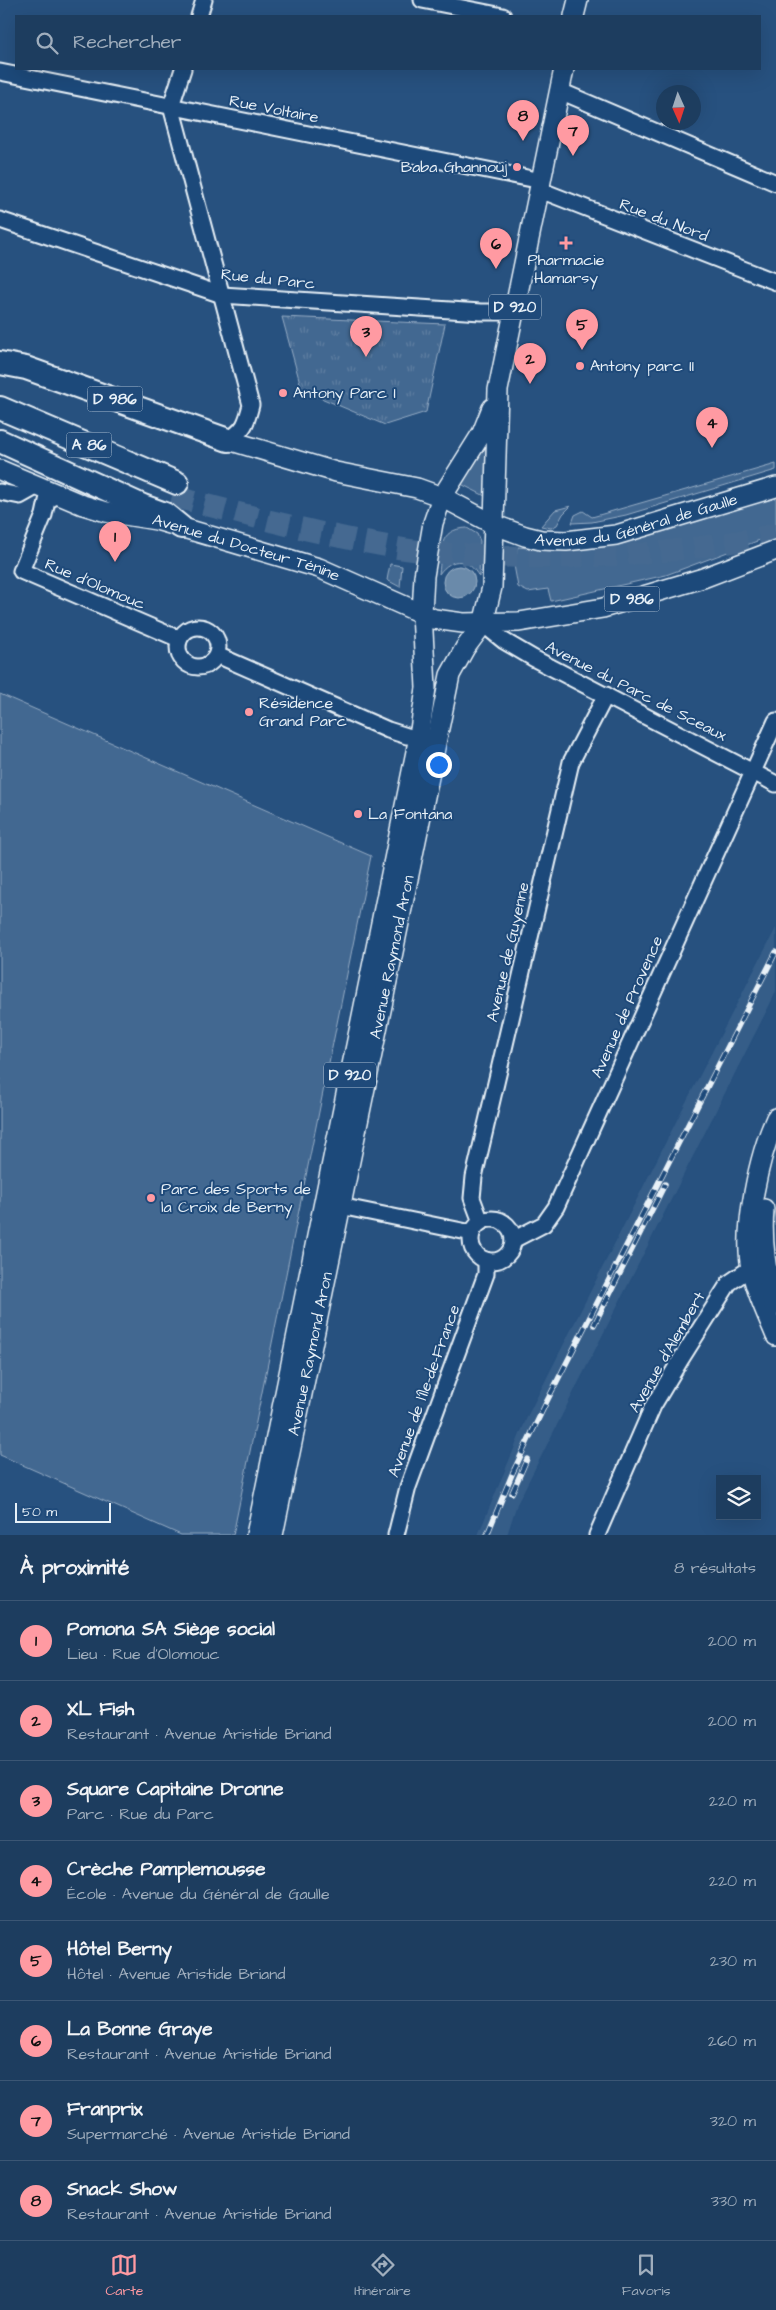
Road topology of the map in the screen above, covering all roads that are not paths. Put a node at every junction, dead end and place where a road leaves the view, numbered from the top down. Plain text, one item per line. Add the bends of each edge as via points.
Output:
1 (204, 0) edge
2 (422, 0) edge
3 (578, 0) edge
4 (199, 15) edge
5 (498, 15) edge
6 (574, 15) edge
7 (183, 70) edge
8 (564, 70) edge
9 (0, 72) edge
10 (560, 91) junction
11 (172, 106) junction
12 (776, 183) edge
13 (541, 186) junction
14 (0, 220) edge
15 (776, 282) edge
16 (222, 295) junction
17 (514, 312) junction
18 (0, 363) edge
19 (498, 390) junction
20 (0, 408) edge
21 (0, 424) edge
22 (228, 440) junction
23 (0, 441) edge
24 (0, 470) edge
25 (36, 487) junction
26 (776, 487) edge
27 (0, 492) edge
28 (56, 495) junction
29 (442, 497) junction
30 (496, 525) junction
31 (180, 527) junction
32 (776, 550) edge
33 (422, 613) junction
34 (483, 624) junction
35 (179, 638) junction
36 (216, 655) junction
37 (606, 695) junction
38 (776, 721) edge
39 (419, 737) junction
40 (752, 771) junction
41 (776, 784) edge
42 (776, 1118) edge
43 (776, 1147) edge
44 (340, 1206) junction
45 (476, 1228) junction
46 (513, 1240) junction
47 (486, 1260) junction
48 (758, 1264) junction
49 (776, 1315) edge
50 (776, 1336) edge
51 (256, 1535) edge
52 (273, 1535) edge
53 (396, 1535) edge
54 (597, 1535) edge

1 - 4 street
2 - 5 street
3 - 6 main road
7 - 11 street
8 - 10 main road, D 920
9 - 11 street, Rue Voltaire
10 - 12 street
10 - 13 main road, D 920
11 - 13 street, Rue Voltaire
11 - 16 street
13 - 15 street, Rue du Nord
13 - 17 main road, D 920
14 - 16 street, Rue du Parc
16 - 17 street, Rue du Parc
16 - 22 street via 251,405 241,432
17 - 19 main road, D 920
18 - 22 highway, D 986 via 26,368
19 - 29 main road, D 920 via 482,433
19 - 30 main road, D 920 via 494,463
20 - 21 highway, A 86 via 175,490
22 - 29 main road, D 986 via 336,472
23 - 31 highway via 165,514
24 - 25 main road, Avenue du Docteur Ténine / D 986
25 - 27 street via 15,496
25 - 28 main road, Avenue du Docteur Ténine / D 986
26 - 30 main road, Avenue du Général de Gaulle / D 986 via 616,535 566,541 541,540
28 - 31 main road, Avenue du Docteur Ténine / D 986 via 106,512
28 - 35 street, Rue d'Olomouc via 47,501 21,571
29 - 30 main road, D 986
29 - 33 main road, D 920 via 430,538
30 - 34 main road, D 920 via 492,587
31 - 33 main road, Avenue du Docteur Ténine / D 986 via 319,568
32 - 34 main road, D 986 via 703,578 603,608 519,622
33 - 34 main road, D 986 via 434,618
33 - 39 main road, Avenue Raymond Aron / D 920 via 426,688
34 - 37 street, Avenue du Parc de Sceaux via 517,649
34 - 44 main road, Avenue Raymond Aron / D 920 via 450,675
35 - 36 street via 187,629 206,628 215,636
35 - 36 street via 180,657 189,666 208,665
36 - 39 street via 388,730
37 - 40 street, Avenue du Parc de Sceaux
37 - 45 street, Avenue de Guyenne via 571,762 474,1177 472,1198
38 - 40 street, Avenue de Provence
39 - 51 main road, Avenue Raymond Aron / D 920
40 - 41 street, Avenue du Parc de Sceaux
40 - 46 street, Avenue de Provence via 556,1207 544,1224
42 - 48 main road via 761,1164 752,1214 749,1242
43 - 48 main road via 766,1184
44 - 45 street
44 - 52 main road, Avenue Raymond Aron / D 920
45 - 46 street via 487,1220 499,1220 509,1228
45 - 47 street via 471,1240 475,1252
46 - 47 street via 504,1257
47 - 53 street, Avenue de l'Île-de-France via 486,1274 408,1487
48 - 49 main road
48 - 50 main road
48 - 54 street, Avenue d'Alembert via 728,1283 653,1406

